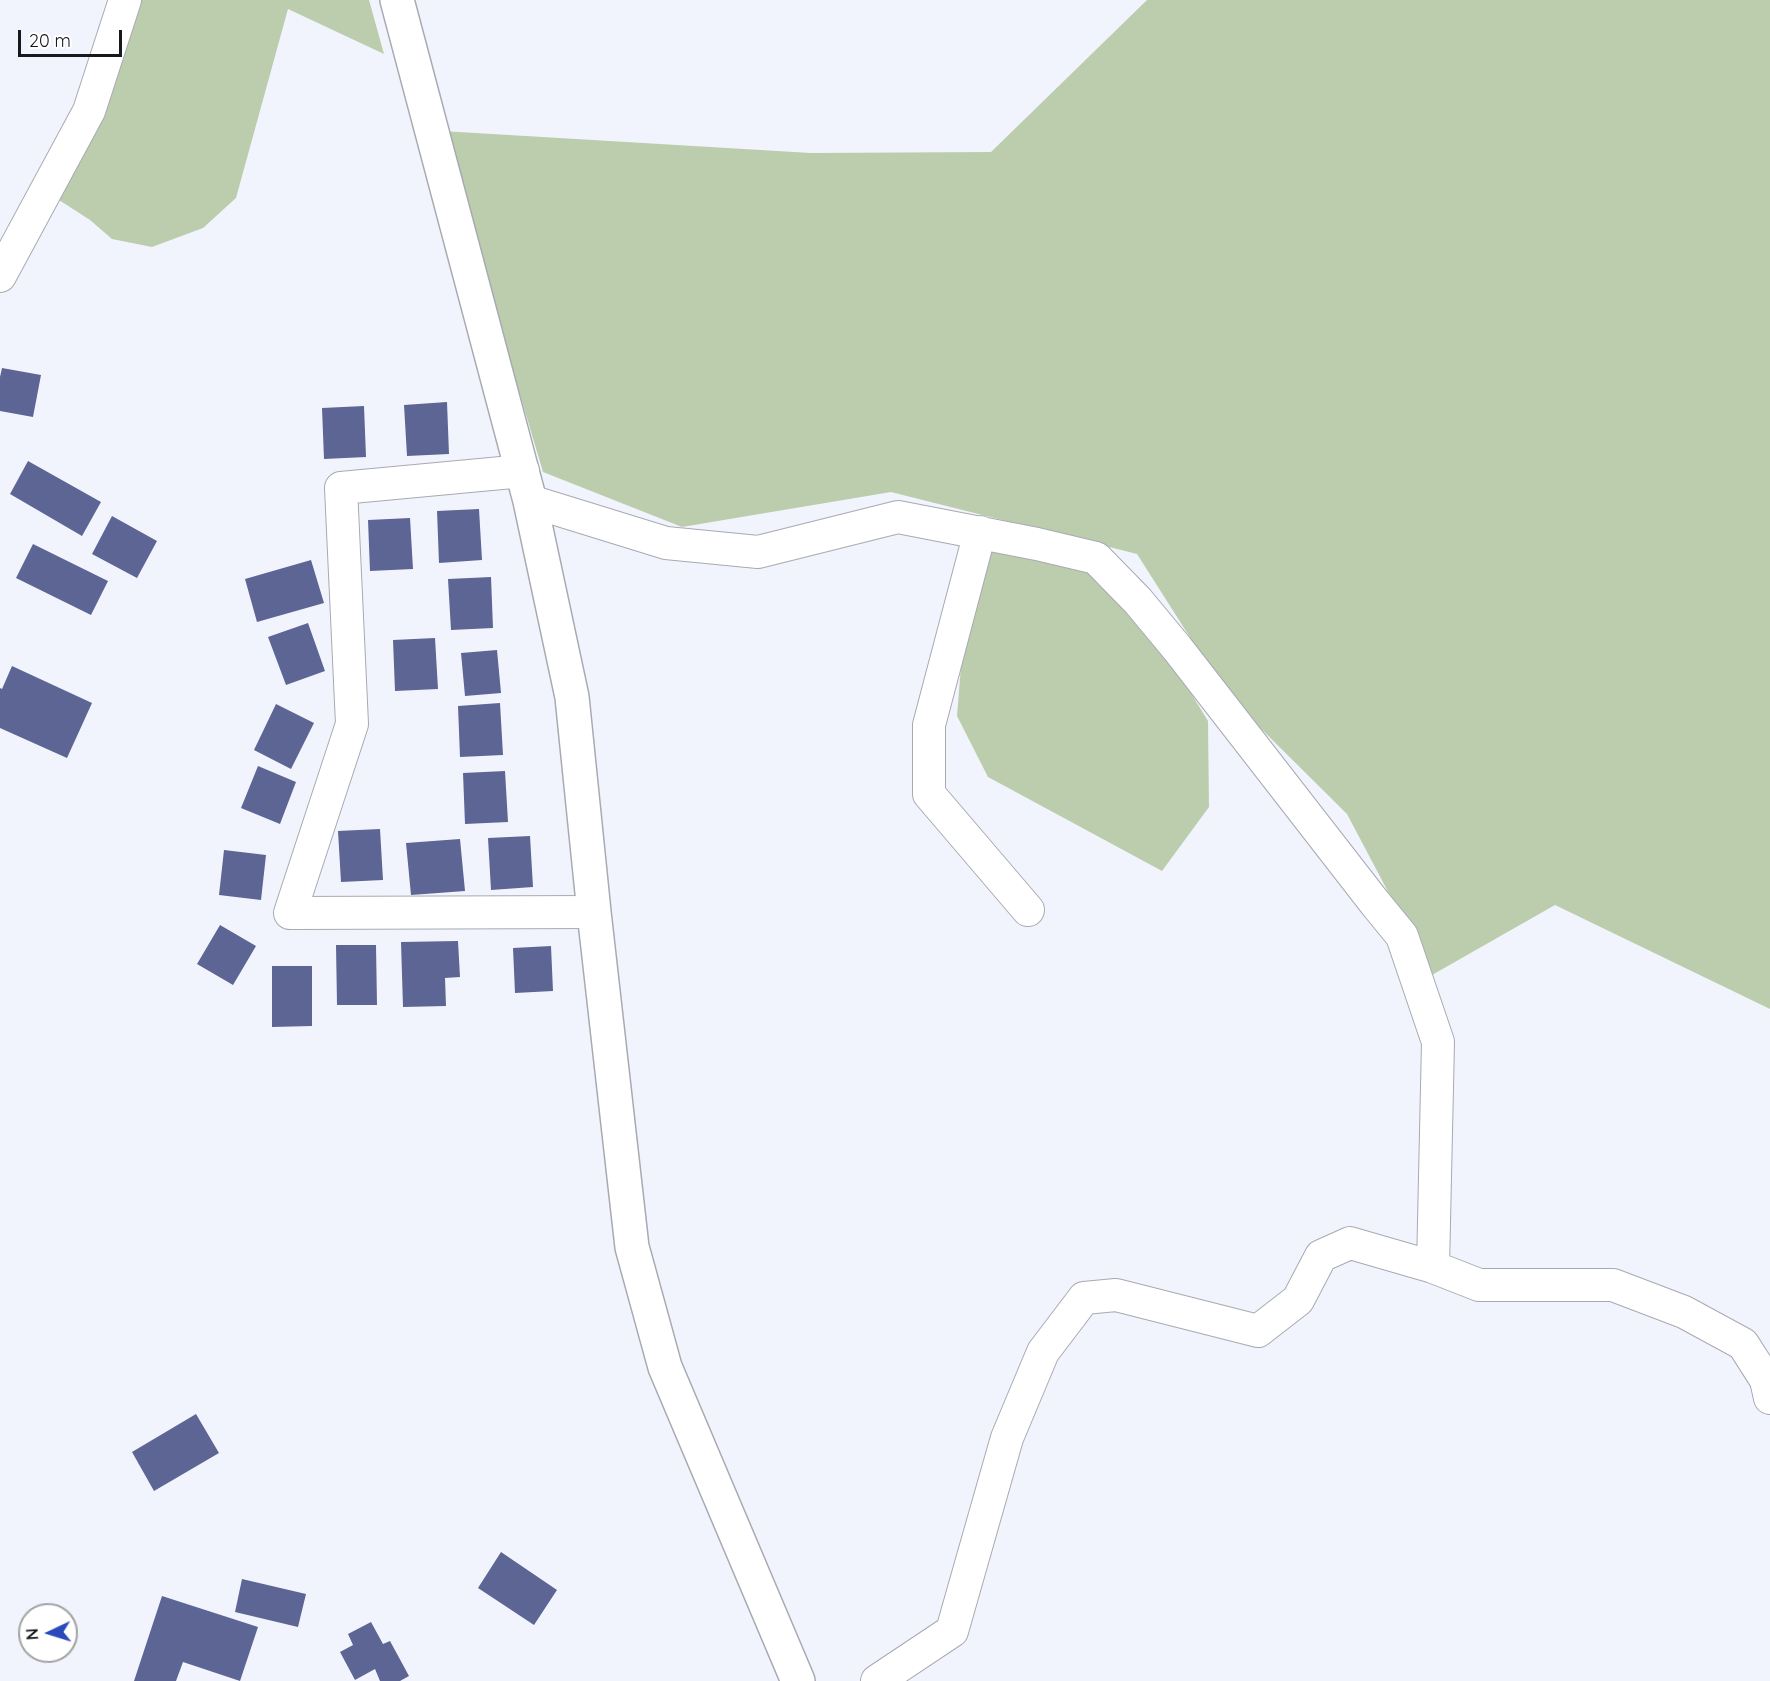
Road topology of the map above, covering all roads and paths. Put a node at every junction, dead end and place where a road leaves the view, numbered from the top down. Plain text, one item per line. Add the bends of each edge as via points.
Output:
1 (125, 0) edge
2 (397, 0) edge
3 (0, 276) edge
4 (526, 486) junction
5 (980, 532) junction
6 (1028, 910) dead end
7 (594, 912) junction
8 (1433, 1267) junction
9 (1770, 1398) edge
10 (798, 1681) edge
11 (877, 1681) edge

1 - 3 street via 88,111
2 - 4 street
4 - 5 street via 666,543 758,552 898,517
4 - 7 street via 572,698
4 - 7 street via 340,488 352,724 290,913
5 - 6 street via 929,725 929,794
5 - 8 street via 1096,558 1178,648 1402,936 1438,1042
7 - 10 street via 632,1247 665,1367
8 - 9 street via 1479,1285 1613,1286 1684,1312 1743,1344 1766,1380
8 - 11 street via 1350,1243 1321,1256 1298,1300 1258,1331 1116,1295 1084,1298 1043,1352 1007,1438 952,1631

